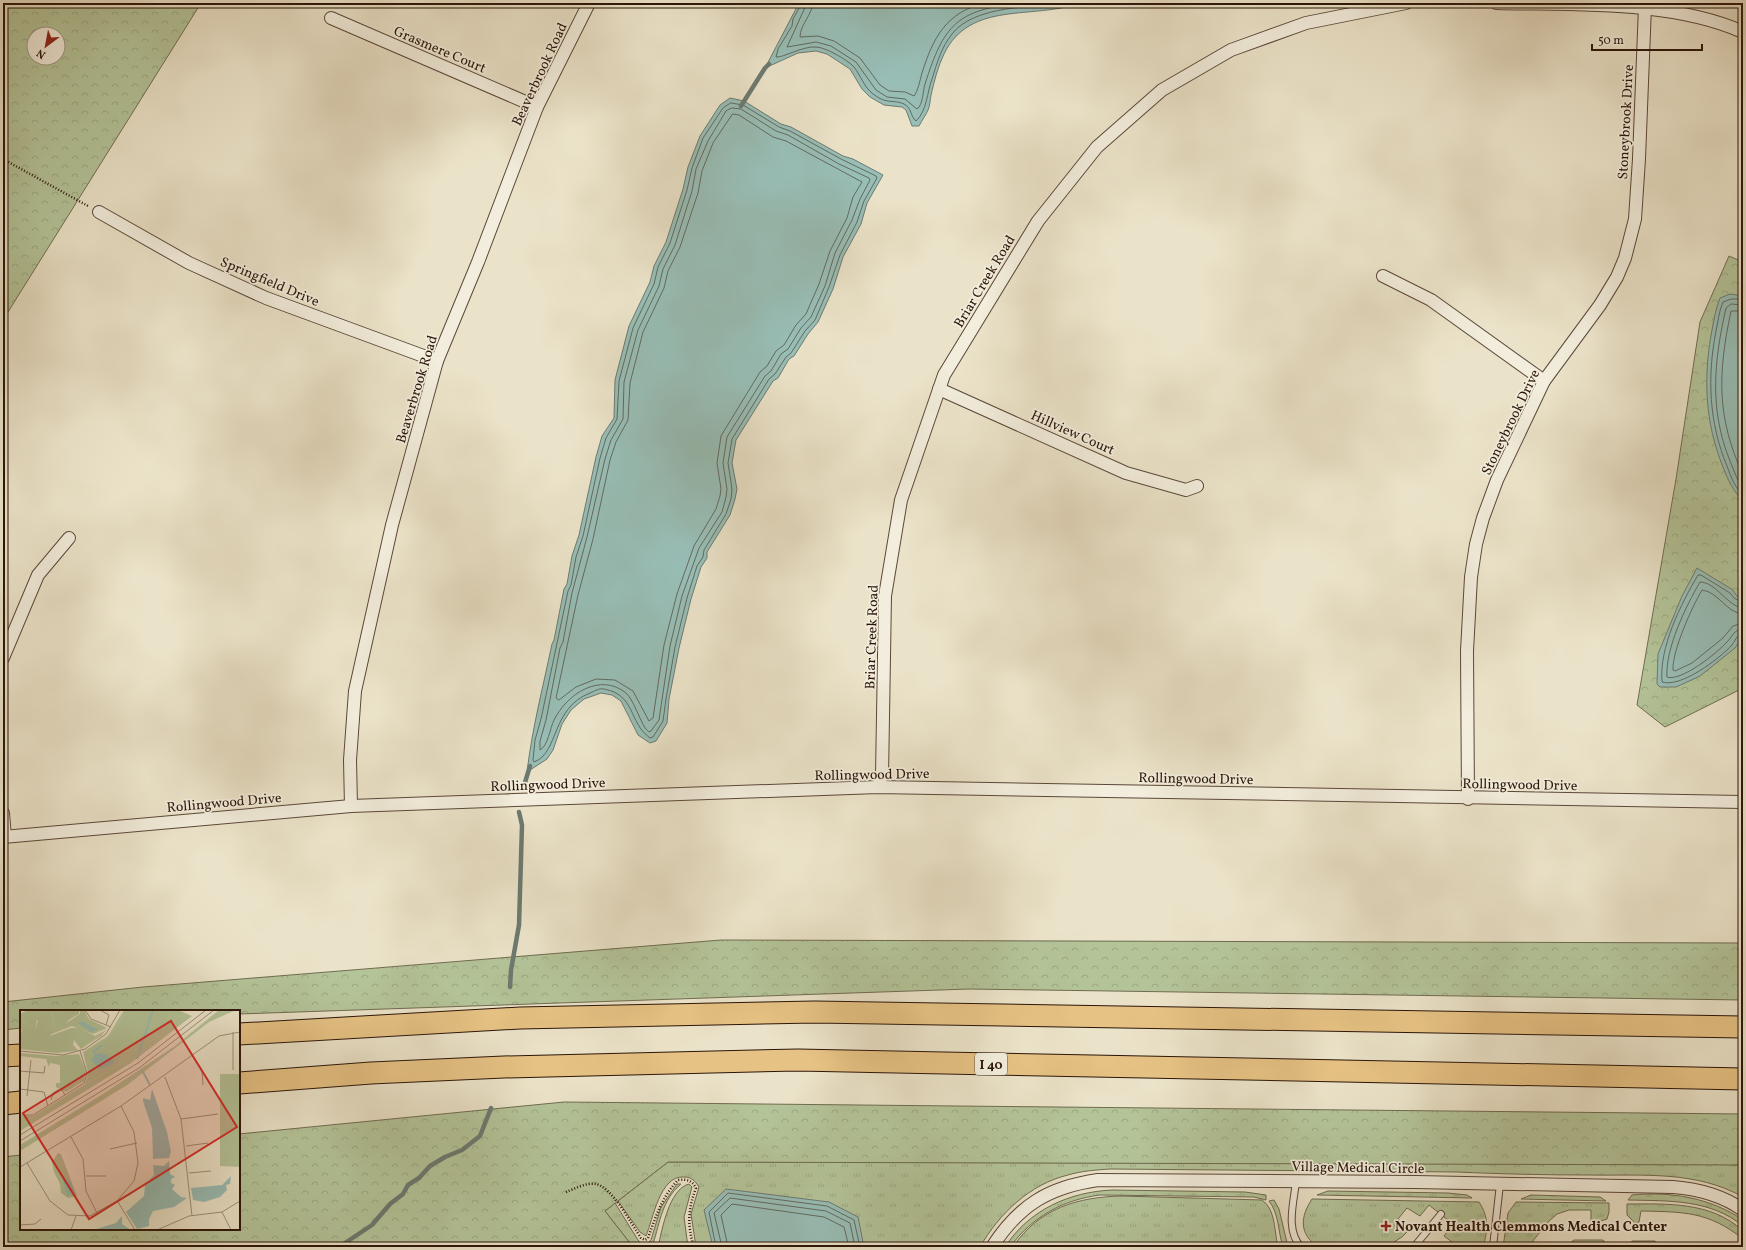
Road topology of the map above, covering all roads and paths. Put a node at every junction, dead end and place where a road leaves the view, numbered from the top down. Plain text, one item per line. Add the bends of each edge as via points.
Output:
1 (589, 3) edge
2 (1406, 3) edge
3 (1496, 3) edge
4 (1645, 6) junction
5 (331, 18) dead end
6 (1743, 32) edge
7 (537, 107) junction
8 (3, 159) edge
9 (99, 212) joint
10 (1383, 276) dead end
11 (437, 361) junction
12 (1544, 381) junction
13 (939, 389) junction
14 (1197, 486) dead end
15 (68, 538) dead end
16 (3, 658) edge
17 (878, 787) junction
18 (1468, 798) junction
19 (1743, 802) edge
20 (351, 806) junction
21 (3, 813) edge
22 (4, 837) edge
23 (1743, 1027) edge
24 (240, 1034) edge
25 (20, 1055) edge
26 (3, 1056) edge
27 (1743, 1079) edge
28 (240, 1083) edge
29 (20, 1102) edge
30 (3, 1104) edge
31 (1296, 1181) junction
32 (1500, 1184) junction
33 (566, 1192) dead end
34 (1743, 1210) edge
35 (1440, 1214) dead end
36 (694, 1247) edge
37 (992, 1247) edge
38 (1301, 1247) edge
39 (1414, 1247) edge
40 (1493, 1247) edge

1 - 7 street, Beaverbrook Road
2 - 13 street, Briar Creek Road via 1306,23 1231,50 1162,90 1097,147 1038,221 944,375
3 - 4 street
4 - 6 street via 1725,23
4 - 12 street, Stoneybrook Drive via 1639,159 1631,239 1617,276 1600,305
5 - 7 street, Grasmere Court
7 - 11 street, Beaverbrook Road
8 - 9 path
9 - 11 street, Springfield Drive via 189,263 266,298
10 - 12 street via 1431,300
11 - 20 street, Beaverbrook Road via 392,525 355,691 350,760
12 - 18 street, Stoneybrook Drive via 1497,480 1476,544 1471,577 1467,651
13 - 14 street, Hillview Court via 1126,473 1186,490
13 - 17 street, Briar Creek Road via 902,500 885,596 882,776
15 - 16 street via 38,575
17 - 18 street, Rollingwood Drive
17 - 20 street, Rollingwood Drive
18 - 19 street, Rollingwood Drive
20 - 22 street, Rollingwood Drive
21 - 22 street
23 - 24 highway via 815,1012 520,1018
25 - 26 highway
27 - 28 highway, I 40 via 798,1060 371,1072
29 - 30 highway
31 - 32 street, Village Medical Circle
31 - 37 street, Village Medical Circle via 1098,1180 1070,1184 1040,1198 1024,1210 1008,1225
31 - 38 lane via 1291,1222 1295,1241
32 - 34 street, Village Medical Circle via 1692,1188 1733,1203
32 - 40 lane
33 - 36 path via 590,1184 607,1190 645,1240 662,1202 672,1187 678,1180 686,1179 694,1183 696,1188 688,1224
35 - 39 lane

